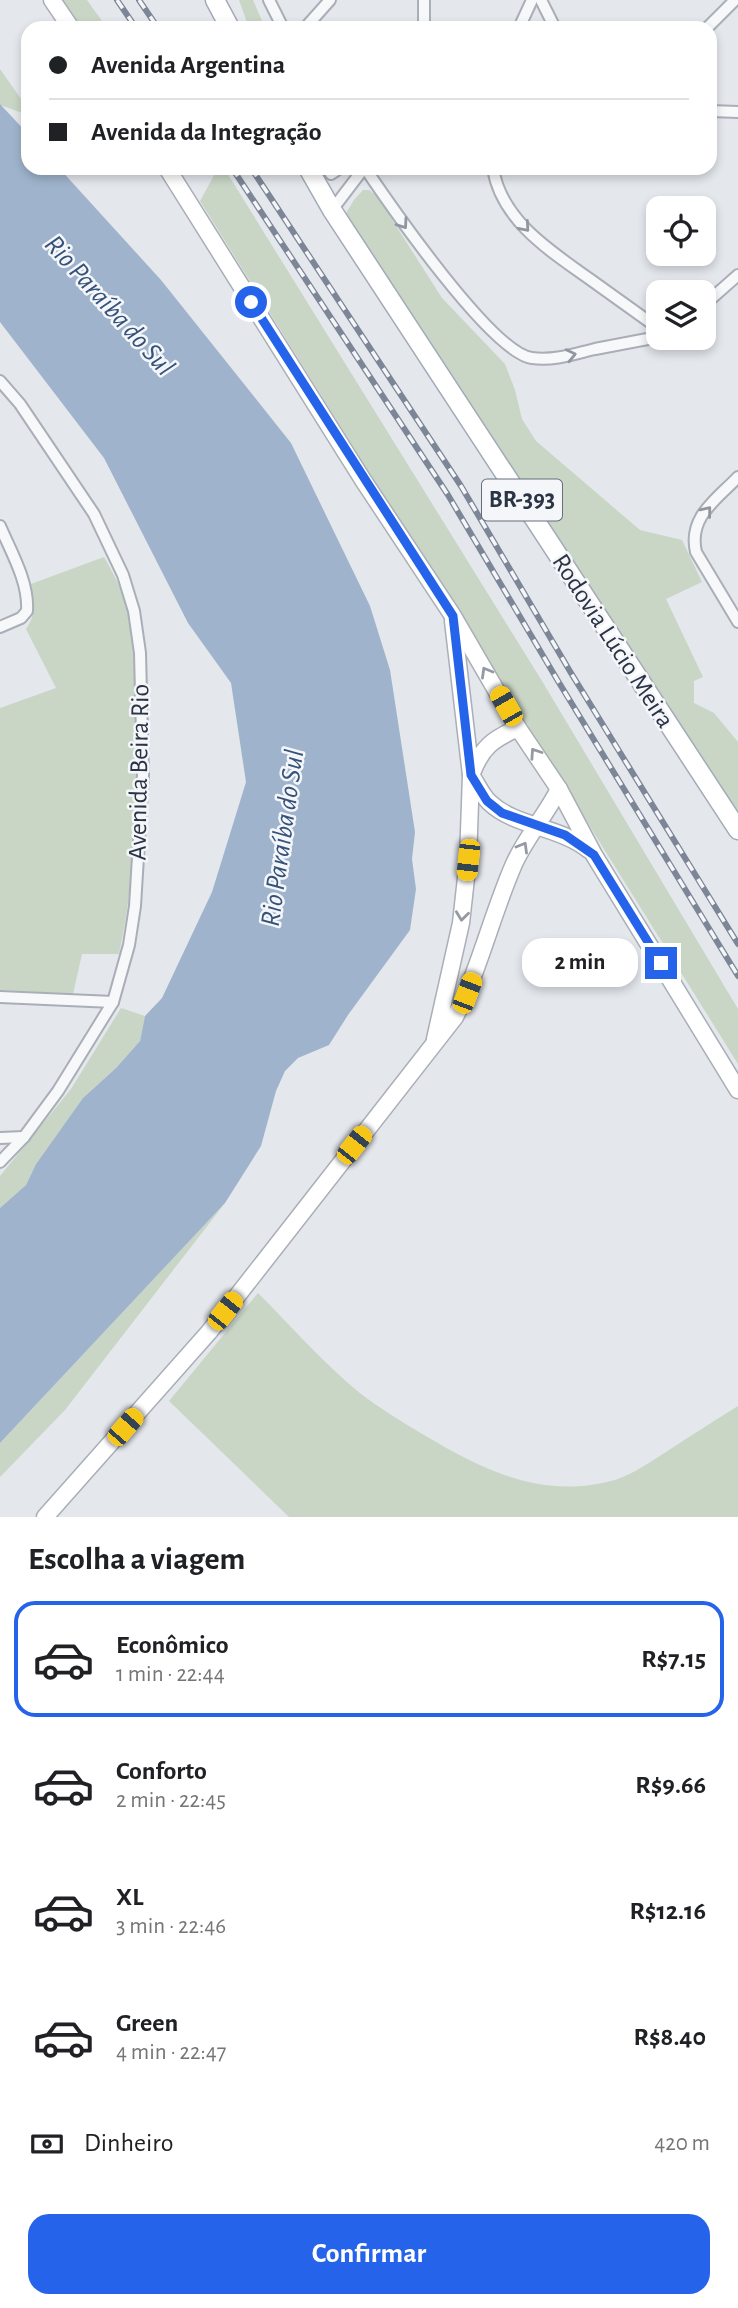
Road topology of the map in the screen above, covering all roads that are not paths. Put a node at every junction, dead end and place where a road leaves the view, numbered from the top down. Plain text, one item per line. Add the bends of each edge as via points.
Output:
1 (52, 0) edge
2 (215, 0) edge
3 (269, 0) edge
4 (330, 0) edge
5 (424, 0) edge
6 (531, 0) edge
7 (541, 0) edge
8 (735, 0) edge
9 (66, 21) edge
10 (226, 21) edge
11 (280, 21) edge
12 (311, 21) edge
13 (424, 21) edge
14 (522, 21) edge
15 (552, 21) edge
16 (714, 21) edge
17 (717, 111) edge
18 (738, 112) edge
19 (171, 175) edge
20 (312, 175) edge
21 (359, 175) edge
22 (369, 175) edge
23 (495, 175) edge
24 (332, 210) junction
25 (738, 275) edge
26 (716, 294) edge
27 (646, 320) edge
28 (646, 339) edge
29 (0, 381) edge
30 (738, 477) edge
31 (0, 526) edge
32 (453, 616) junction
33 (738, 622) edge
34 (0, 627) edge
35 (518, 727) junction
36 (471, 775) junction
37 (559, 789) junction
38 (537, 824) junction
39 (738, 830) edge
40 (594, 855) junction
41 (0, 996) edge
42 (113, 1002) junction
43 (435, 1041) junction
44 (738, 1090) edge
45 (0, 1138) edge
46 (24, 1138) junction
47 (0, 1162) edge
48 (45, 1517) edge

1 - 9 street
2 - 10 main road
3 - 11 street
4 - 12 street
5 - 13 street
6 - 14 street
7 - 15 street
8 - 16 street
17 - 18 street
19 - 32 street
20 - 24 main road, Rodovia Lúcio Meira / BR-393
21 - 24 street
22 -> 28 street via 455,290 505,343 529,358 556,358
23 -> 27 street via 505,202 527,231
24 - 39 main road, Rodovia Lúcio Meira / BR-393
25 - 26 street
29 - 42 street, Avenida Beira Rio via 94,514 123,575 134,611 140,653 143,775 135,906
33 -> 30 street via 696,552 693,539 702,513
31 - 34 street via 25,589 27,611
35 -> 32 street
32 - 36 street
35 - 36 street via 491,742 479,755
37 -> 35 street
36 - 38 street via 487,801 502,813
36 -> 43 street via 461,923
37 - 38 street
37 - 40 street
38 - 40 street via 565,835
43 -> 38 street via 467,993 500,898
40 - 44 street
41 - 42 street
42 - 46 street, Avenida Beira Rio
43 - 48 street via 209,1332
45 - 46 street
46 - 47 street, Avenida Beira Rio

